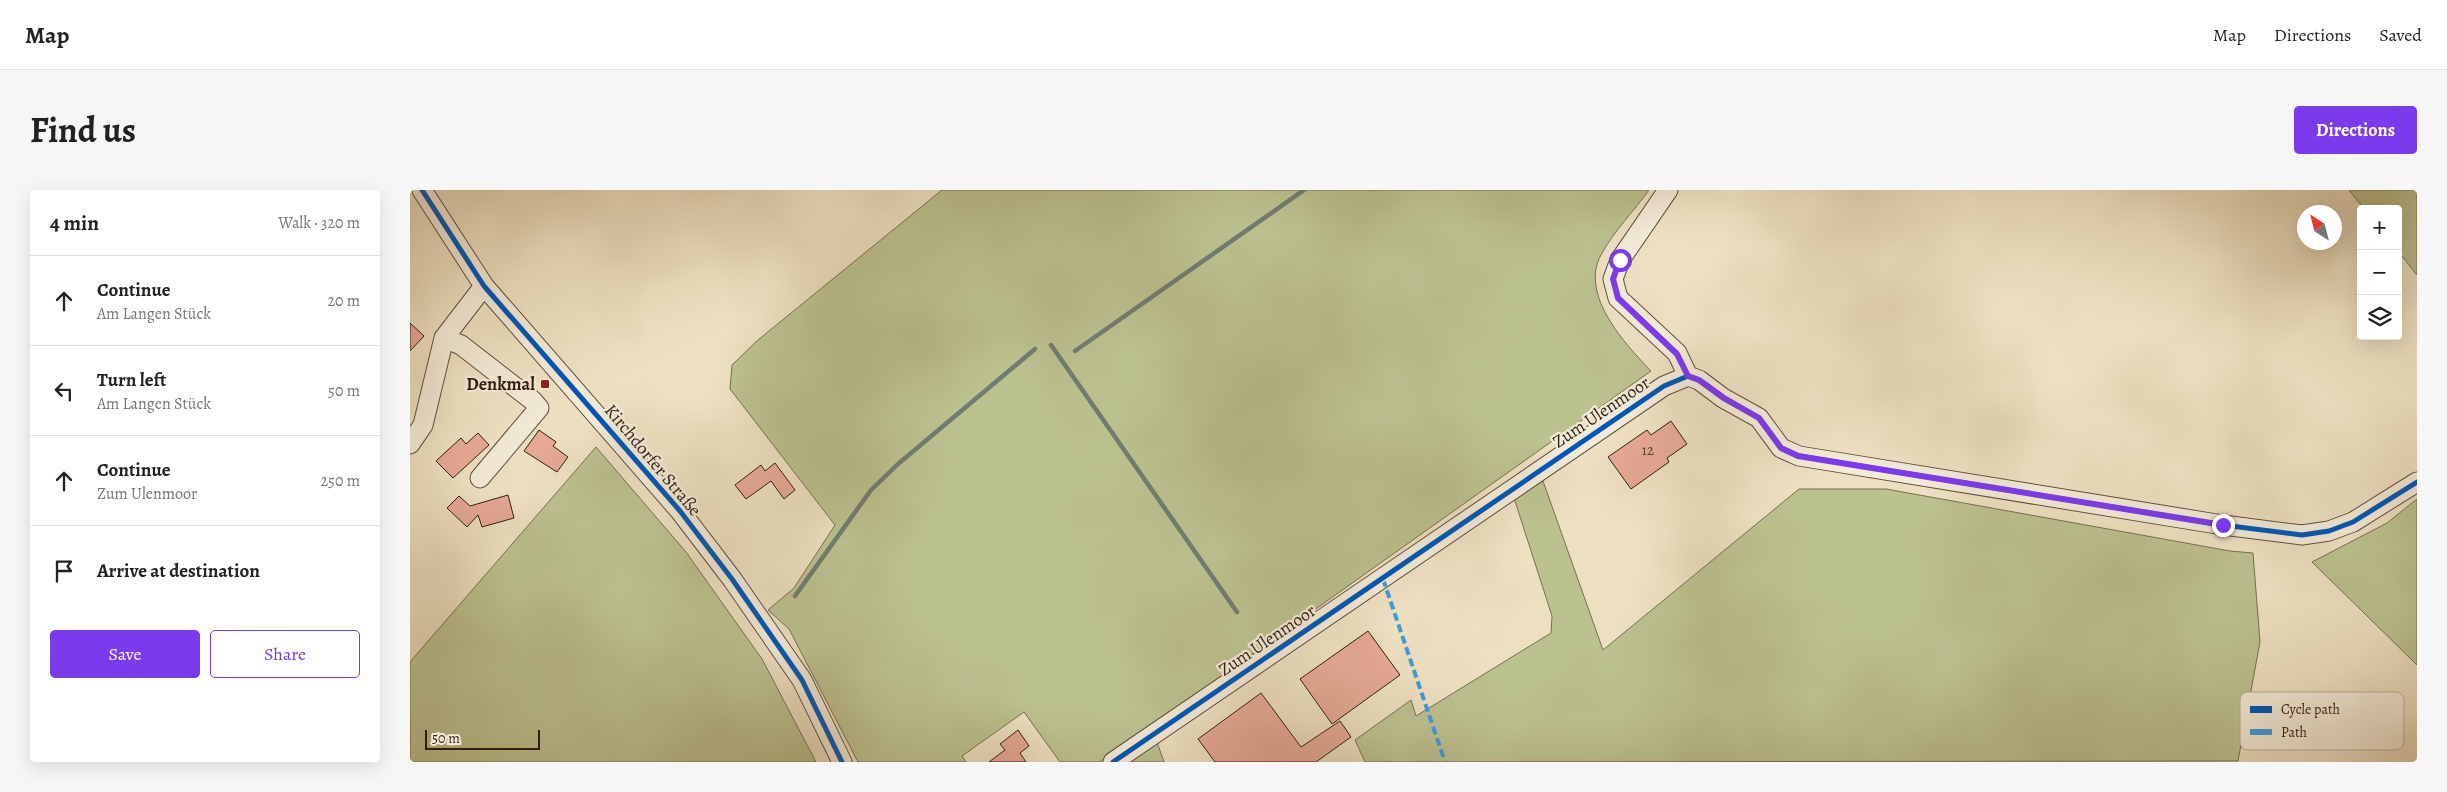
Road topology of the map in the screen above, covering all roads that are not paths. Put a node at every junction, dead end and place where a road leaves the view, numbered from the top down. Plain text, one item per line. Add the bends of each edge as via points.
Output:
1 (422, 190) edge
2 (1668, 190) edge
3 (484, 286) junction
4 (444, 338) junction
5 (1688, 376) junction
6 (410, 444) edge
7 (480, 478) dead end
8 (2417, 482) edge
9 (842, 762) edge
10 (1113, 762) edge

1 - 3 street, Kirchdorfer Straße
2 - 5 street via 1620,260 1613,279 1618,298 1677,354
3 - 4 street
3 - 9 street, Kirchdorfer Straße via 680,511 732,579 802,680
4 - 6 street via 423,425
4 - 7 street via 461,345 539,408
5 - 8 street via 1759,418 1781,448 1798,456 2223,525 2302,535 2329,531 2353,522
5 - 10 street, Zum Ulenmoor via 1664,386

